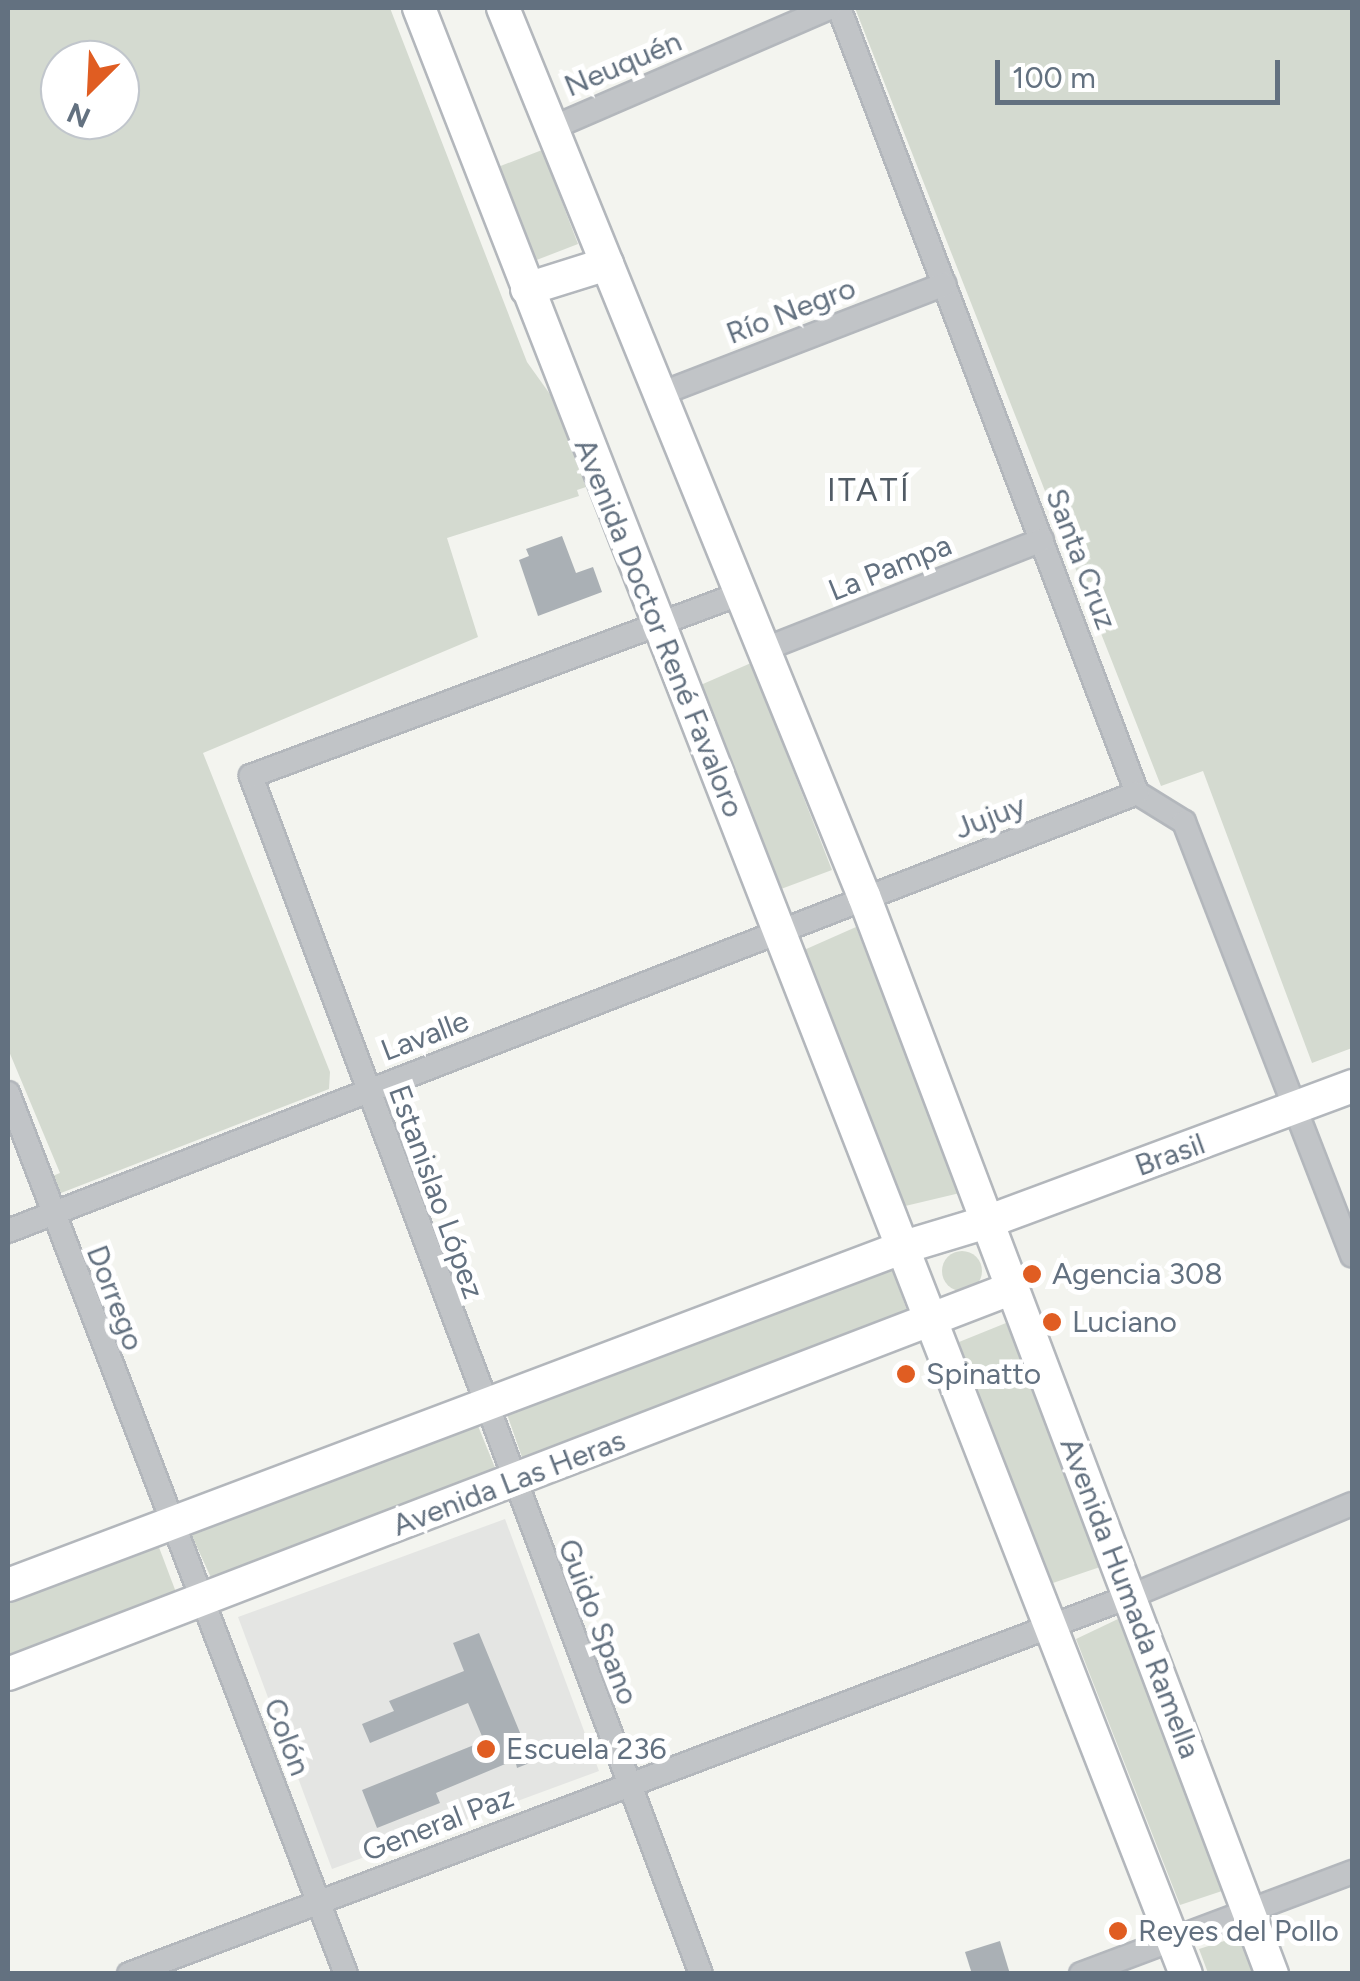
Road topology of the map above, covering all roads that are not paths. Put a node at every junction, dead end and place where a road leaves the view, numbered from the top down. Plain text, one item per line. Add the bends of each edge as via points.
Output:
1 (419, 8) edge
2 (503, 8) edge
3 (829, 8) edge
4 (839, 8) edge
5 (552, 128) junction
6 (607, 264) junction
7 (944, 284) junction
8 (527, 289) junction
9 (660, 394) junction
10 (1042, 540) junction
11 (738, 595) junction
12 (655, 622) junction
13 (760, 652) junction
14 (1137, 794) junction
15 (864, 896) junction
16 (780, 930) junction
17 (1352, 1086) edge
18 (368, 1091) junction
19 (8, 1093) edge
20 (1297, 1108) junction
21 (50, 1215) junction
22 (987, 1222) junction
23 (8, 1231) edge
24 (904, 1247) junction
25 (1352, 1256) edge
26 (1010, 1290) junction
27 (931, 1323) junction
28 (482, 1404) junction
29 (511, 1482) junction
30 (1352, 1504) edge
31 (171, 1524) junction
32 (8, 1585) edge
33 (1131, 1596) junction
34 (202, 1600) junction
35 (1050, 1626) junction
36 (8, 1674) edge
37 (628, 1785) junction
38 (1352, 1872) edge
39 (319, 1902) junction
40 (1251, 1914) junction
41 (1173, 1940) junction
42 (129, 1974) edge
43 (346, 1974) edge
44 (701, 1974) edge
45 (1080, 1974) edge
46 (1186, 1974) edge
47 (1272, 1974) edge

1 - 8 main road, Avenida Doctor René Favaloro
2 - 5 main road
3 - 5 street, Neuquén
4 - 7 street, Santa Cruz
5 - 6 main road
6 - 8 main road
6 - 9 main road
7 - 9 street, Río Negro
7 - 10 street, Santa Cruz
8 - 12 main road, Avenida Doctor René Favaloro
9 - 11 main road
10 - 13 street, La Pampa
10 - 14 street, Santa Cruz
11 - 12 street
11 - 13 main road
12 - 16 main road, Avenida Doctor René Favaloro
12 - 18 street, Estanislao López via 250,776
13 - 15 main road
14 - 15 street, Jujuy
14 - 20 street via 1184,822
15 - 16 street, Lavalle
15 - 22 main road
16 - 18 street, Lavalle
16 - 24 main road, Avenida Doctor René Favaloro
17 - 20 main road, Brasil
18 - 21 street, Lavalle
18 - 28 street, Estanislao López
19 - 21 street, Dorrego
20 - 22 main road, Brasil
20 - 25 street
21 - 23 street, Lavalle
21 - 31 street, Dorrego
22 - 24 main road
22 - 26 main road, Avenida Humada Ramella
24 - 27 main road
24 - 28 main road
26 - 27 main road, Avenida Las Heras
26 - 33 main road, Avenida Humada Ramella
27 - 29 main road, Avenida Las Heras
27 - 35 main road
28 - 29 street, Guido Spano
28 - 31 main road
29 - 34 main road, Avenida Las Heras
29 - 37 street, Guido Spano
30 - 33 street, General Paz
31 - 32 main road
31 - 34 street, Colón
33 - 35 street, General Paz
33 - 40 main road, Avenida Humada Ramella
34 - 36 main road, Avenida Las Heras
34 - 39 street, Colón
35 - 37 street, General Paz
35 - 41 main road
37 - 39 street, General Paz
37 - 44 street, Guido Spano
38 - 40 street
39 - 42 street, General Paz
39 - 43 street, Colón
40 - 41 street
40 - 47 main road, Avenida Humada Ramella
41 - 45 street
41 - 46 main road

